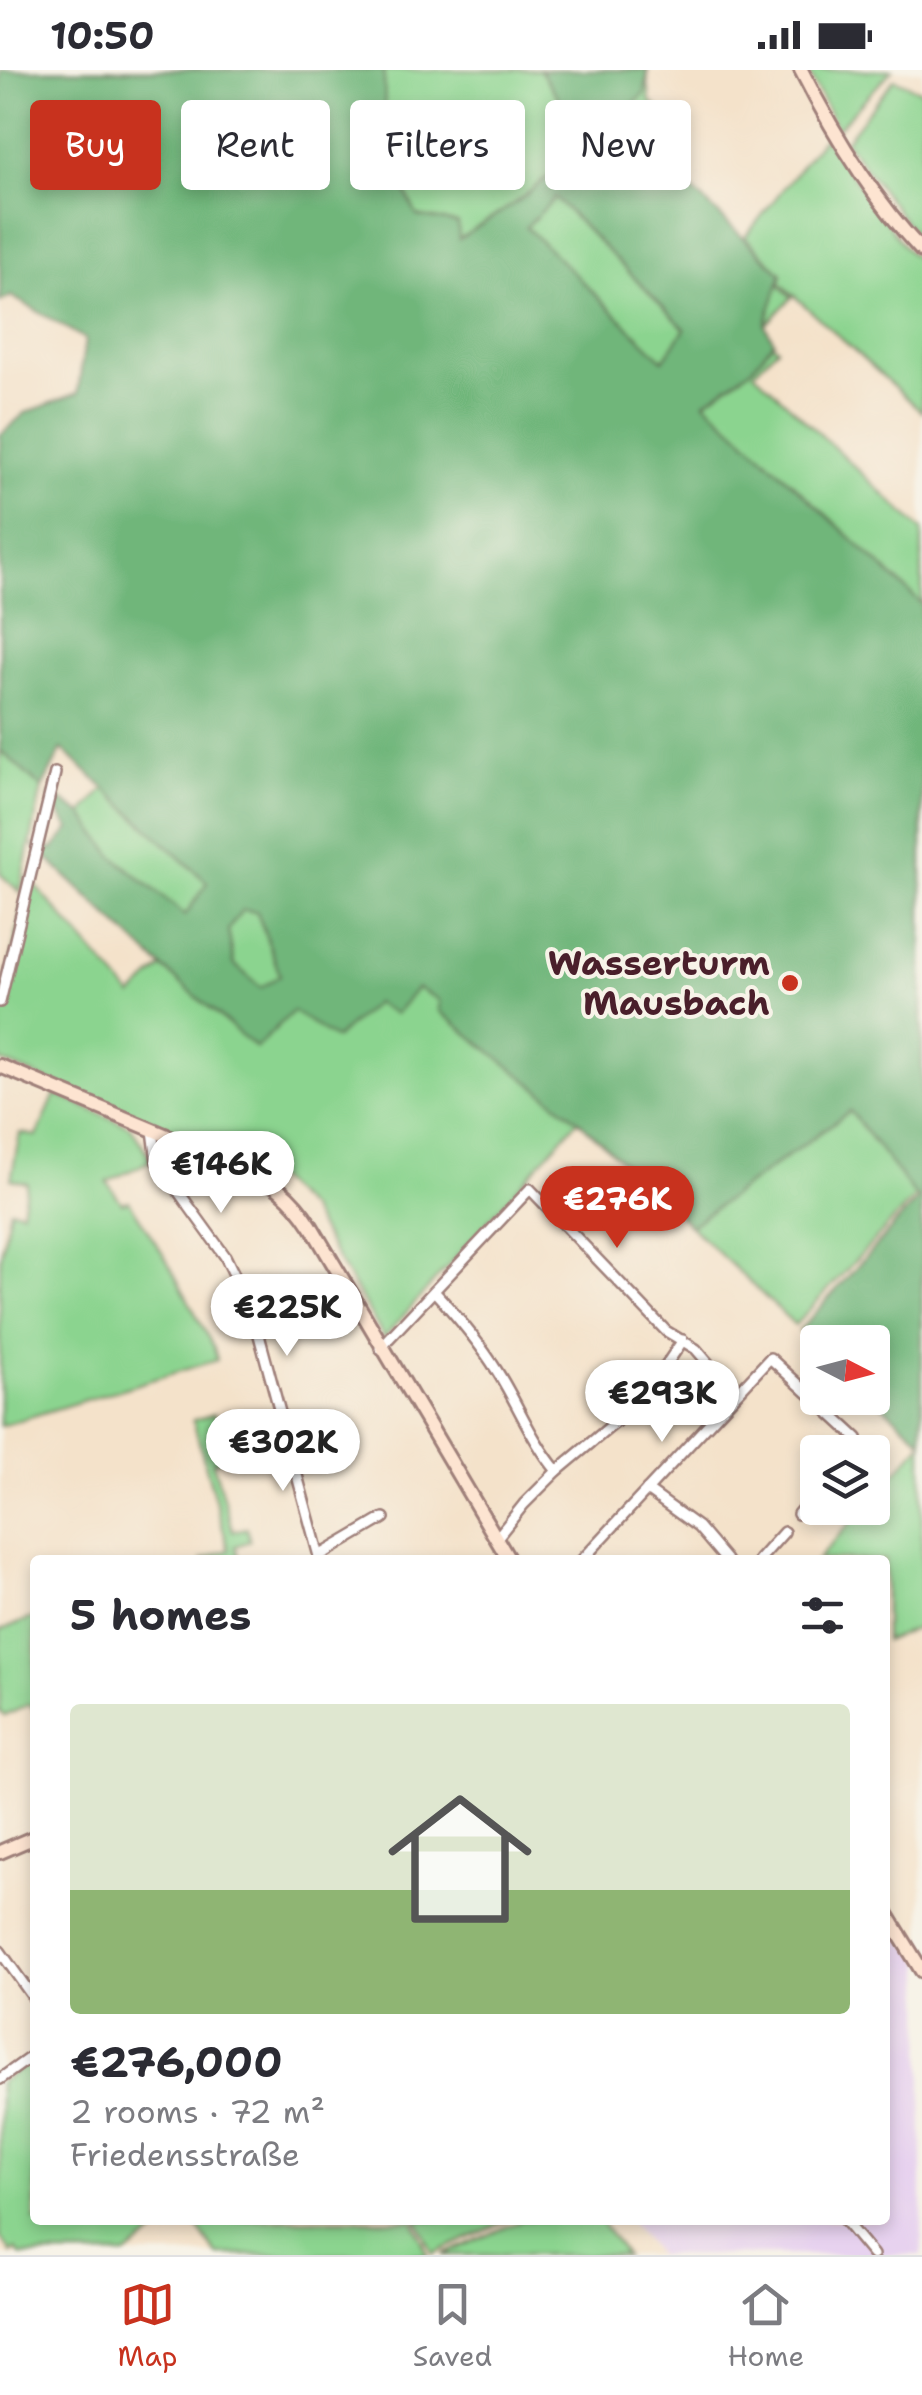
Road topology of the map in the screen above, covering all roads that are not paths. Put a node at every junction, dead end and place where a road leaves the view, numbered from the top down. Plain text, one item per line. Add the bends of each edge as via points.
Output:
1 (801, 70) edge
2 (922, 251) edge
3 (54, 773) dead end
4 (0, 1002) edge
5 (0, 1066) edge
6 (153, 1130) junction
7 (434, 1291) junction
8 (683, 1340) junction
9 (380, 1348) junction
10 (729, 1401) junction
11 (854, 1435) edge
12 (558, 1470) junction
13 (647, 1490) junction
14 (800, 1512) edge
15 (798, 1514) dead end
16 (384, 1518) dead end
17 (784, 1532) dead end
18 (496, 1539) junction
19 (319, 1555) edge
20 (325, 1555) edge
21 (506, 1555) edge
22 (587, 1555) edge
23 (722, 1555) edge
24 (763, 1555) edge
25 (30, 1839) edge
26 (0, 1852) edge
27 (890, 1920) edge
28 (0, 1950) edge
29 (922, 1971) edge
30 (30, 1993) edge
31 (30, 2058) edge
32 (0, 2079) edge
33 (848, 2225) edge
34 (873, 2255) edge

1 - 2 street via 880,203
3 - 4 street
5 - 6 street
6 - 9 street via 288,1194
6 - 19 street via 157,1162 225,1256 253,1312
7 - 8 street via 530,1189 666,1331
7 - 9 street
7 - 12 street via 479,1344 538,1448
8 - 10 street via 708,1363
8 - 12 street via 622,1416
9 - 18 street
10 - 11 street via 770,1358
10 - 13 street
12 - 18 street
13 - 22 street
13 - 23 street
14 - 15 street
16 - 20 street
17 - 24 street
18 - 21 street
25 - 26 street
27 - 29 street
28 - 30 street
31 - 32 street
33 - 34 street

